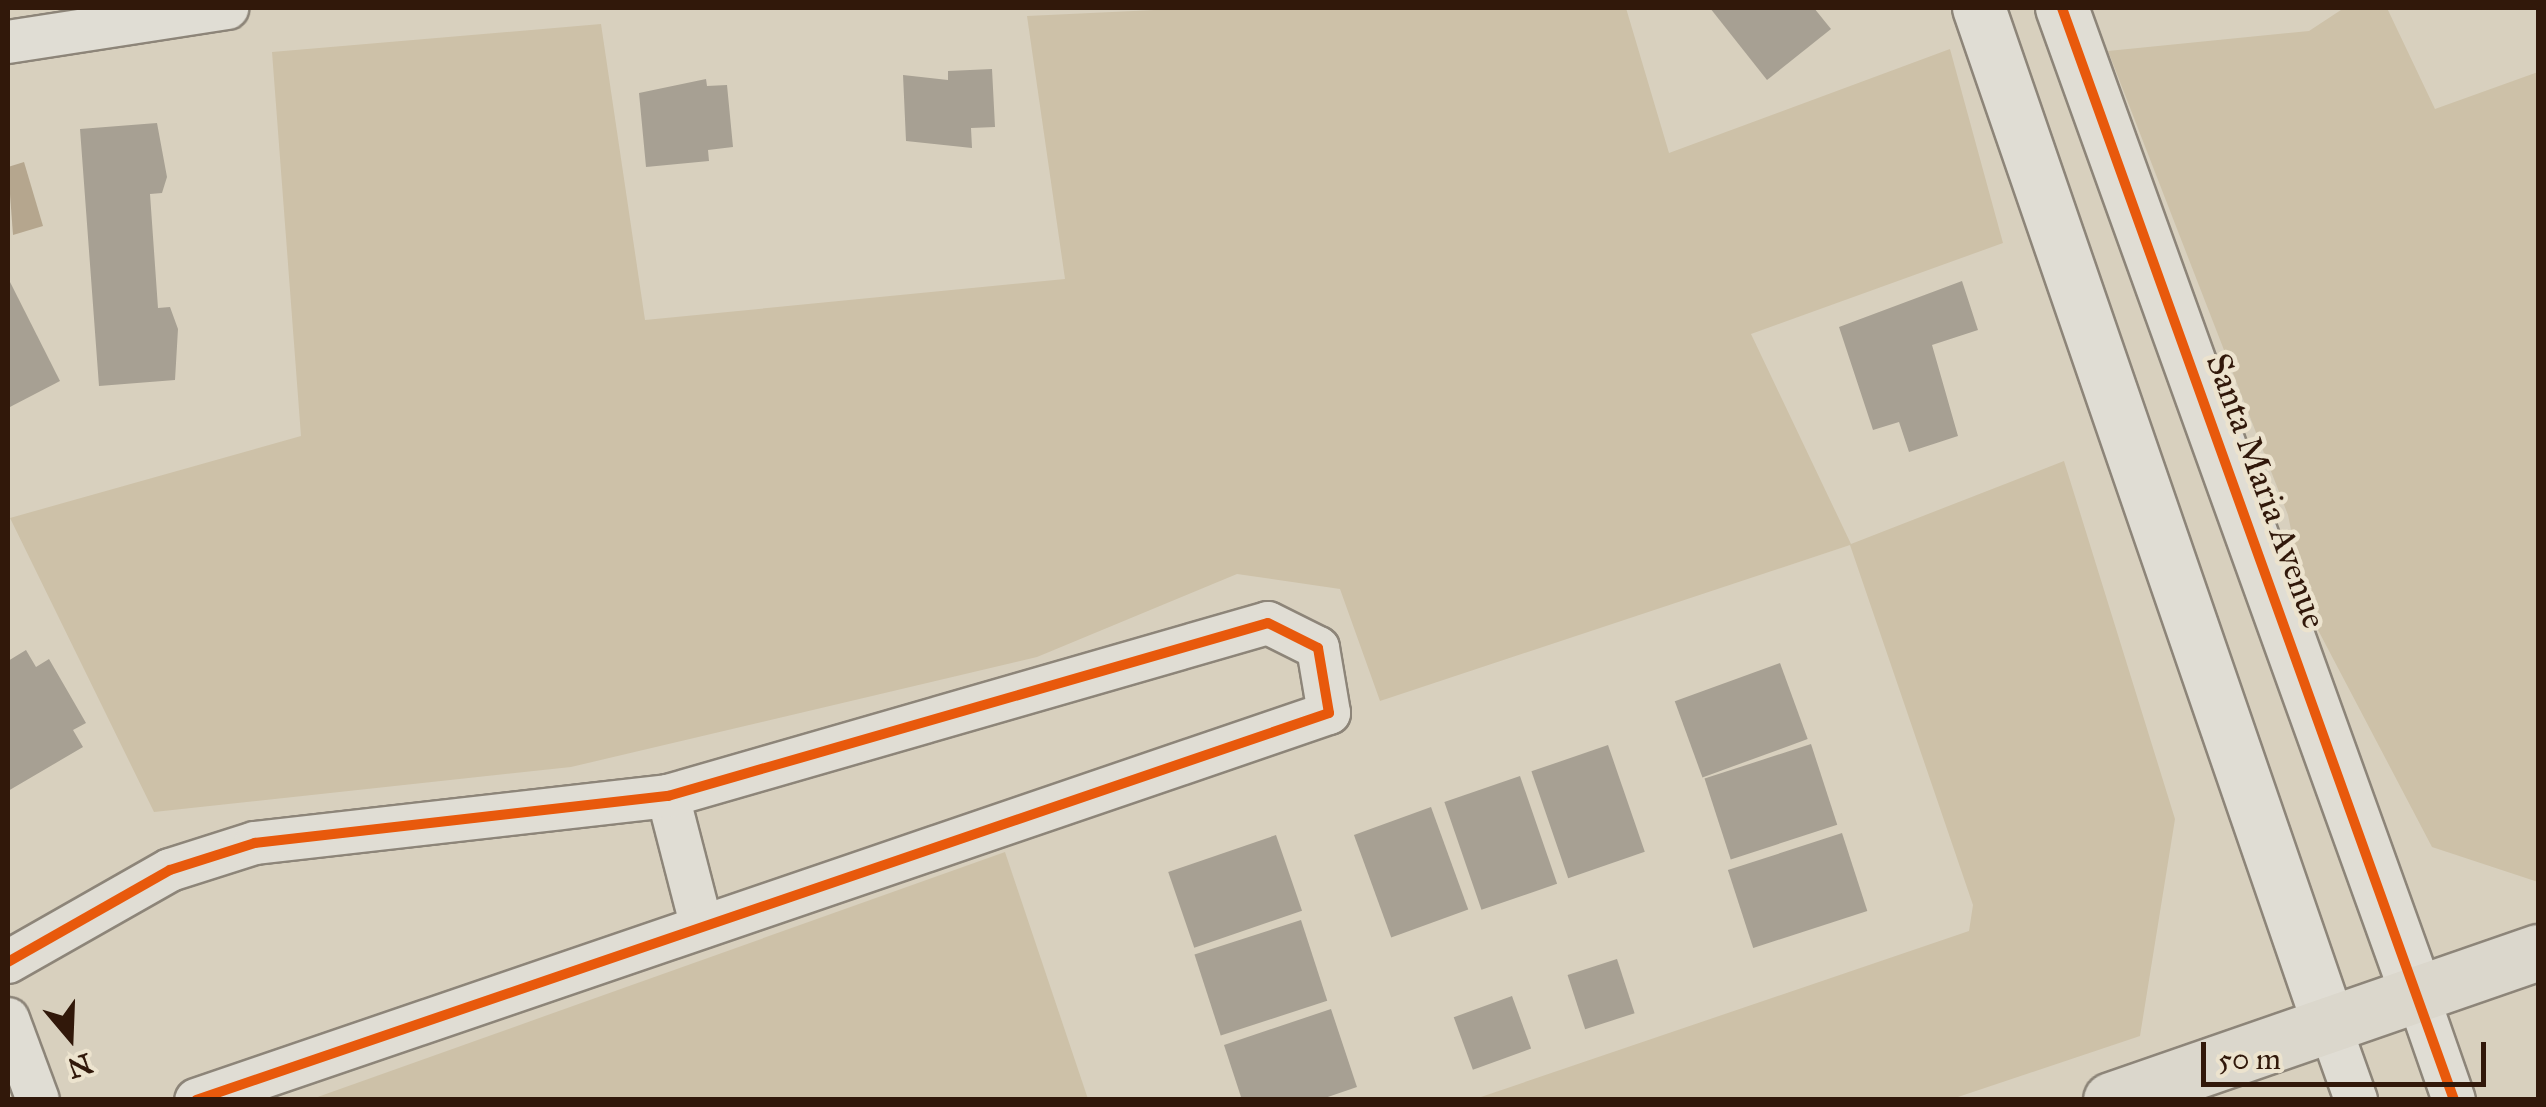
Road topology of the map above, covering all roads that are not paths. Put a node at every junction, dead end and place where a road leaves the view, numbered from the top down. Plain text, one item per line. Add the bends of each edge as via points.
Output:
1 (227, 8) edge
2 (1979, 8) edge
3 (2062, 8) edge
4 (8, 42) edge
5 (668, 796) junction
6 (702, 927) junction
7 (2538, 952) edge
8 (8, 962) edge
9 (2417, 994) junction
10 (8, 1019) edge
11 (2328, 1024) junction
12 (38, 1100) edge
13 (196, 1100) edge
14 (2111, 1100) edge
15 (2356, 1100) edge
16 (2454, 1100) edge

1 - 4 street
2 - 11 street
3 - 9 street, Santa Maria Avenue
5 - 6 street
5 - 6 street via 1268,623 1318,648 1329,713
5 - 8 street via 256,843 170,870
6 - 13 street
7 - 9 main road
9 - 11 main road
9 - 16 street
10 - 12 street
11 - 14 main road
11 - 15 street

